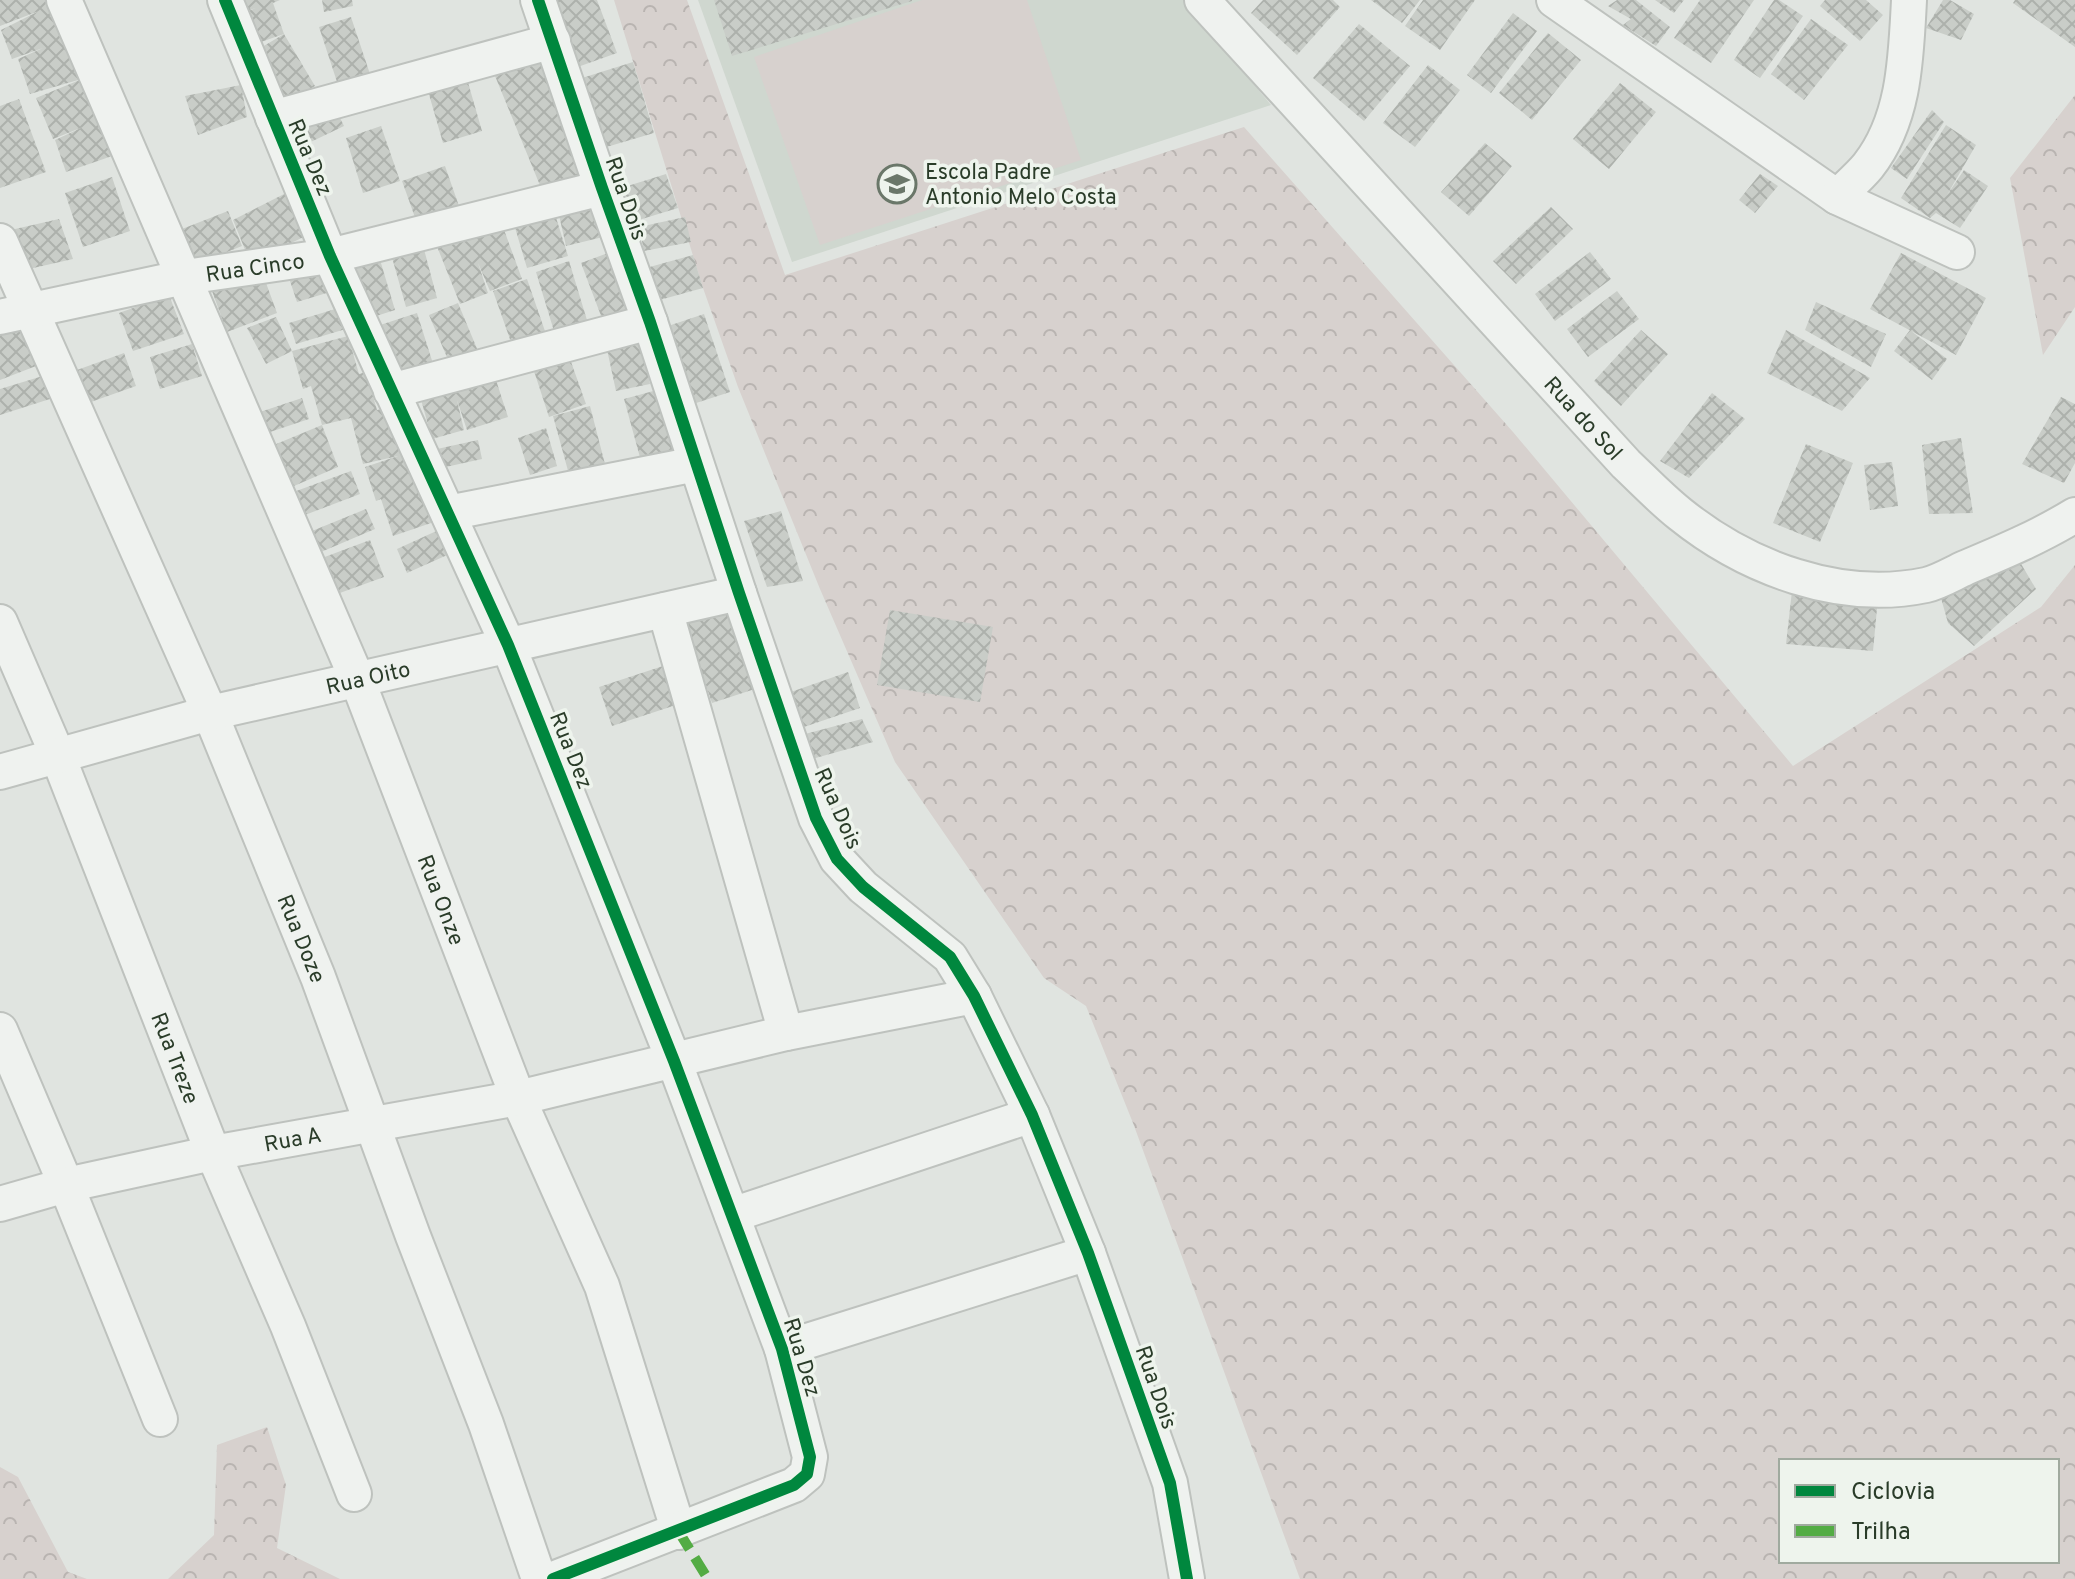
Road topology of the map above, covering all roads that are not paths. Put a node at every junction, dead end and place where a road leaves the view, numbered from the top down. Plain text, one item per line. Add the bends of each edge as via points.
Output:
1 (64, 0) edge
2 (225, 0) edge
3 (538, 0) edge
4 (1202, 0) edge
5 (1554, 0) edge
6 (1909, 0) edge
7 (553, 41) junction
8 (273, 118) junction
9 (602, 188) junction
10 (1837, 197) junction
11 (0, 241) edge
12 (1957, 252) dead end
13 (330, 256) junction
14 (185, 277) junction
15 (15, 314) edge
16 (650, 322) junction
17 (391, 391) junction
18 (696, 464) junction
19 (448, 513) junction
20 (2075, 515) edge
21 (739, 593) junction
22 (665, 610) junction
23 (0, 622) edge
24 (508, 645) junction
25 (357, 679) junction
26 (210, 713) junction
27 (57, 754) junction
28 (0, 772) edge
29 (974, 996) junction
30 (0, 1030) edge
31 (786, 1033) junction
32 (674, 1061) junction
33 (518, 1098) junction
34 (1032, 1115) junction
35 (373, 1123) junction
36 (213, 1153) junction
37 (66, 1185) junction
38 (0, 1204) edge
39 (732, 1215) junction
40 (1088, 1253) junction
41 (782, 1349) junction
42 (160, 1419) dead end
43 (354, 1494) dead end
44 (679, 1532) junction
45 (539, 1579) edge
46 (553, 1579) edge
47 (1187, 1579) edge

1 - 14 street, Rua Onze
2 - 8 street, Rua Dez
3 - 7 street, Rua Dois
4 - 20 street, Rua do Sol via 1626,464 1682,515 1748,559 1784,574 1880,592 1929,585 2018,547
5 - 10 street
6 - 10 street via 1904,76 1891,126 1868,165
7 - 8 street
7 - 9 street, Rua Dois
8 - 13 street, Rua Dez
9 - 13 street, Rua Cinco
9 - 16 street, Rua Dois
10 - 12 street
11 - 15 street, Rua Doze
13 - 14 street, Rua Cinco
13 - 17 street, Rua Dez
14 - 15 street, Rua Cinco
14 - 25 street, Rua Onze
15 - 26 street, Rua Doze
16 - 17 street
16 - 18 street, Rua Dois
17 - 19 street, Rua Dez
18 - 19 street
18 - 21 street, Rua Dois
19 - 24 street, Rua Dez
21 - 22 street, Rua Oito
21 - 29 street, Rua Dois via 816,818 837,859 863,887 950,957
22 - 24 street, Rua Oito
22 - 31 street
23 - 27 street, Rua Treze
24 - 25 street, Rua Oito
24 - 32 street, Rua Dez
25 - 26 street, Rua Oito
25 - 33 street, Rua Onze
26 - 27 street, Rua Oito
26 - 35 street, Rua Doze
27 - 28 street, Rua Oito
27 - 36 street, Rua Treze
29 - 31 street, Rua A
29 - 34 street, Rua Dois
30 - 37 street
31 - 32 street, Rua A
32 - 33 street, Rua A
32 - 39 street, Rua Dez
33 - 35 street, Rua A
33 - 44 street, Rua Onze via 602,1286
34 - 39 street
34 - 40 street, Rua Dois
35 - 36 street, Rua A
35 - 45 street, Rua Doze
36 - 37 street, Rua A
36 - 43 street, Rua Treze
37 - 38 street, Rua A
37 - 42 street
39 - 41 street, Rua Dez
40 - 41 street
40 - 47 street, Rua Dois via 1170,1483
41 - 44 street, Rua Dez via 806,1436 809,1469 794,1485
44 - 46 street

